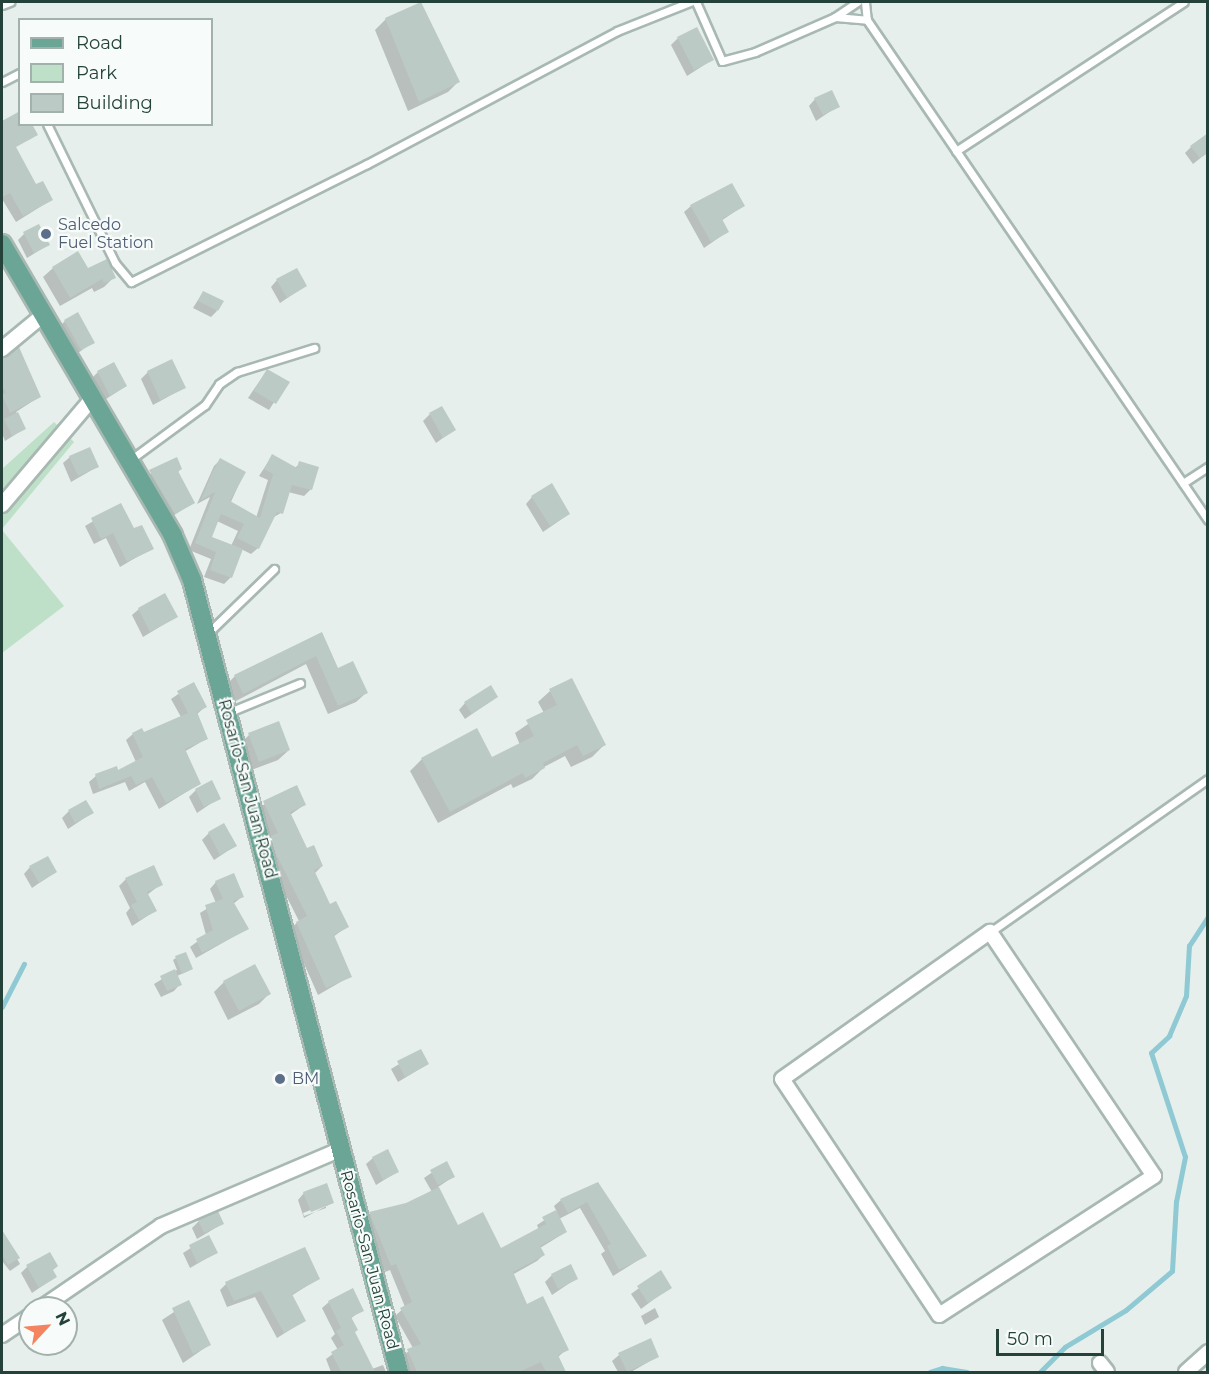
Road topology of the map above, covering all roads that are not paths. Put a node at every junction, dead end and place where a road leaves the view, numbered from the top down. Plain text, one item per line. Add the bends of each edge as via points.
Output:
1 (10, 2) edge
2 (690, 2) edge
3 (696, 2) edge
4 (857, 2) edge
5 (865, 2) edge
6 (1184, 2) edge
7 (2, 5) edge
8 (835, 16) junction
9 (867, 20) junction
10 (18, 74) edge
11 (2, 82) edge
12 (47, 126) edge
13 (956, 151) junction
14 (2, 244) edge
15 (42, 316) junction
16 (314, 348) dead end
17 (2, 349) edge
18 (91, 400) junction
19 (128, 461) junction
20 (1208, 467) edge
21 (1183, 483) junction
22 (2, 506) edge
23 (1208, 520) edge
24 (274, 569) dead end
25 (208, 633) junction
26 (300, 683) dead end
27 (227, 713) junction
28 (1208, 779) edge
29 (990, 932) junction
30 (339, 1150) junction
31 (59, 1296) edge
32 (18, 1324) edge
33 (2, 1335) edge
34 (1208, 1352) edge
35 (399, 1372) edge
36 (1186, 1372) edge

1 - 7 lane
2 - 12 lane via 617,31 367,164 130,282 115,263
3 - 8 lane via 722,61 755,52
4 - 8 lane
5 - 9 lane
6 - 13 lane
8 - 9 lane
9 - 13 lane
10 - 11 lane
13 - 21 lane
14 - 15 main road, Rosario-San Juan Road
15 - 17 street
15 - 18 main road, Rosario-San Juan Road
16 - 19 lane via 237,372 219,384 205,405
18 - 19 main road, Rosario-San Juan Road
18 - 22 street
19 - 25 main road, Rosario-San Juan Road via 173,536
20 - 21 lane
21 - 23 lane
24 - 25 lane
25 - 27 main road, Rosario-San Juan Road
26 - 27 lane
27 - 30 main road, Rosario-San Juan Road
28 - 29 lane
29 - 29 street via 782,1079 939,1314 1154,1176
30 - 31 street via 161,1226
30 - 35 main road, Rosario-San Juan Road
32 - 33 street
34 - 36 street

